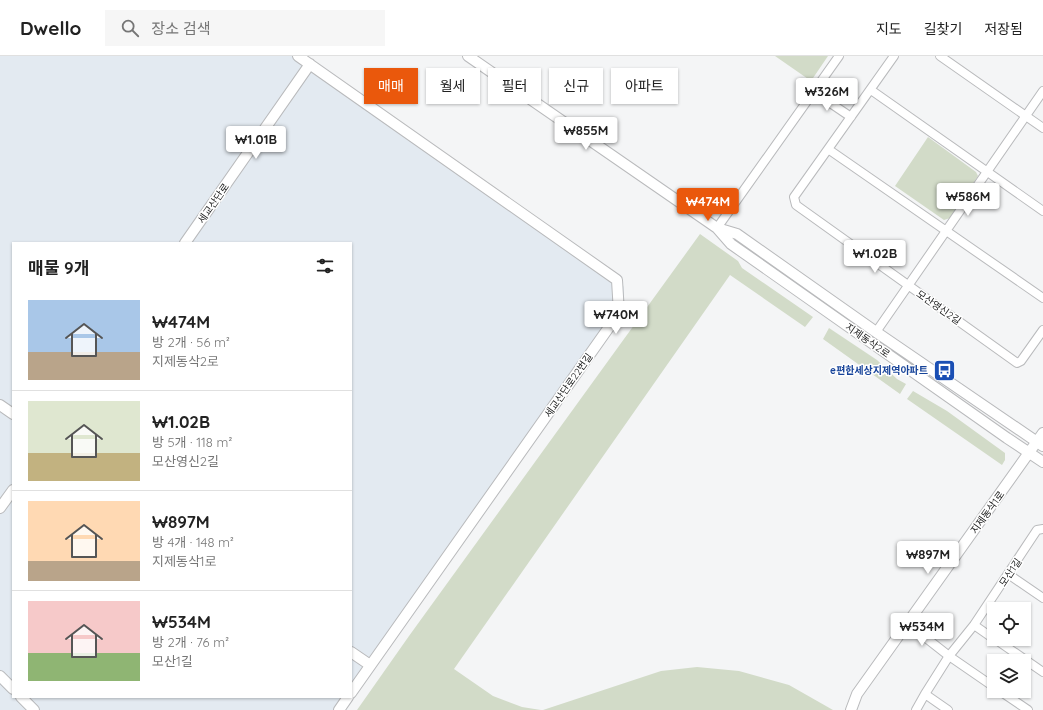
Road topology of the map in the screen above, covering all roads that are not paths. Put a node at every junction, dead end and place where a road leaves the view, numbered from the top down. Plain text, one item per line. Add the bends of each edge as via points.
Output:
1 (298, 56) edge
2 (468, 56) edge
3 (839, 56) edge
4 (894, 56) edge
5 (940, 56) edge
6 (310, 64) junction
7 (871, 90) junction
8 (1043, 91) edge
9 (814, 92) junction
10 (1026, 116) junction
11 (851, 117) junction
12 (1043, 128) edge
13 (828, 149) junction
14 (987, 172) junction
15 (1043, 210) edge
16 (717, 228) junction
17 (946, 231) junction
18 (185, 242) edge
19 (908, 285) junction
20 (1043, 298) edge
21 (1043, 330) edge
22 (876, 332) junction
23 (0, 405) edge
24 (12, 413) edge
25 (1043, 433) edge
26 (1040, 444) edge
27 (1030, 452) junction
28 (1043, 462) edge
29 (12, 491) edge
30 (0, 508) edge
31 (1043, 529) edge
32 (1008, 574) junction
33 (1043, 598) edge
34 (907, 623) junction
35 (974, 625) junction
36 (987, 634) edge
37 (1004, 646) edge
38 (352, 653) edge
39 (949, 656) junction
40 (370, 665) junction
41 (1043, 672) edge
42 (0, 676) edge
43 (987, 682) edge
44 (12, 688) edge
45 (352, 692) edge
46 (925, 694) junction
47 (22, 698) edge
48 (347, 698) edge
49 (1010, 698) edge
50 (34, 710) edge
51 (339, 710) edge
52 (851, 710) edge
53 (916, 710) edge
54 (948, 710) edge
55 (1028, 710) edge

1 - 6 street
2 - 16 street, 지제동삭2로
3 - 9 street
4 - 7 street, 모산영신2길
5 - 10 street
6 - 18 street, 세교산단로
6 - 40 street, 세교산단로22번길 via 617,280 619,313
7 - 11 street, 모산영신2길
7 - 14 street
8 - 10 street
9 - 11 street
9 - 16 street
10 - 12 street
10 - 14 street
11 - 13 street, 모산영신2길
13 - 17 street
13 - 19 street, 모산영신2길 via 794,198 796,205
14 - 15 street
14 - 17 street
16 - 22 street, 지제동삭2로 via 737,234
16 - 27 street, 지제동삭2로 via 731,244
17 - 19 street
17 - 20 street
19 - 21 street, 모산영신2길 via 1017,363
19 - 22 street
22 - 26 street, 지제동삭2로
23 - 24 street
25 - 26 street, 지제동삭1로
26 - 27 street, 지제동삭1로
27 - 28 street, 지제동삭2로
27 - 34 street, 지제동삭1로
29 - 30 street
31 - 32 street, 모산1길 via 1037,530
32 - 33 street
32 - 35 street, 모산1길
34 - 39 street
34 - 52 street, 지제동삭1로 via 857,694
35 - 36 street
35 - 39 street, 모산1길
37 - 41 street
38 - 40 street
39 - 43 street
39 - 46 street, 모산1길
40 - 45 street, 세교산단로22번길
42 - 44 street
46 - 53 street, 모산1길
46 - 54 street
47 - 50 street
48 - 51 street
49 - 55 street

